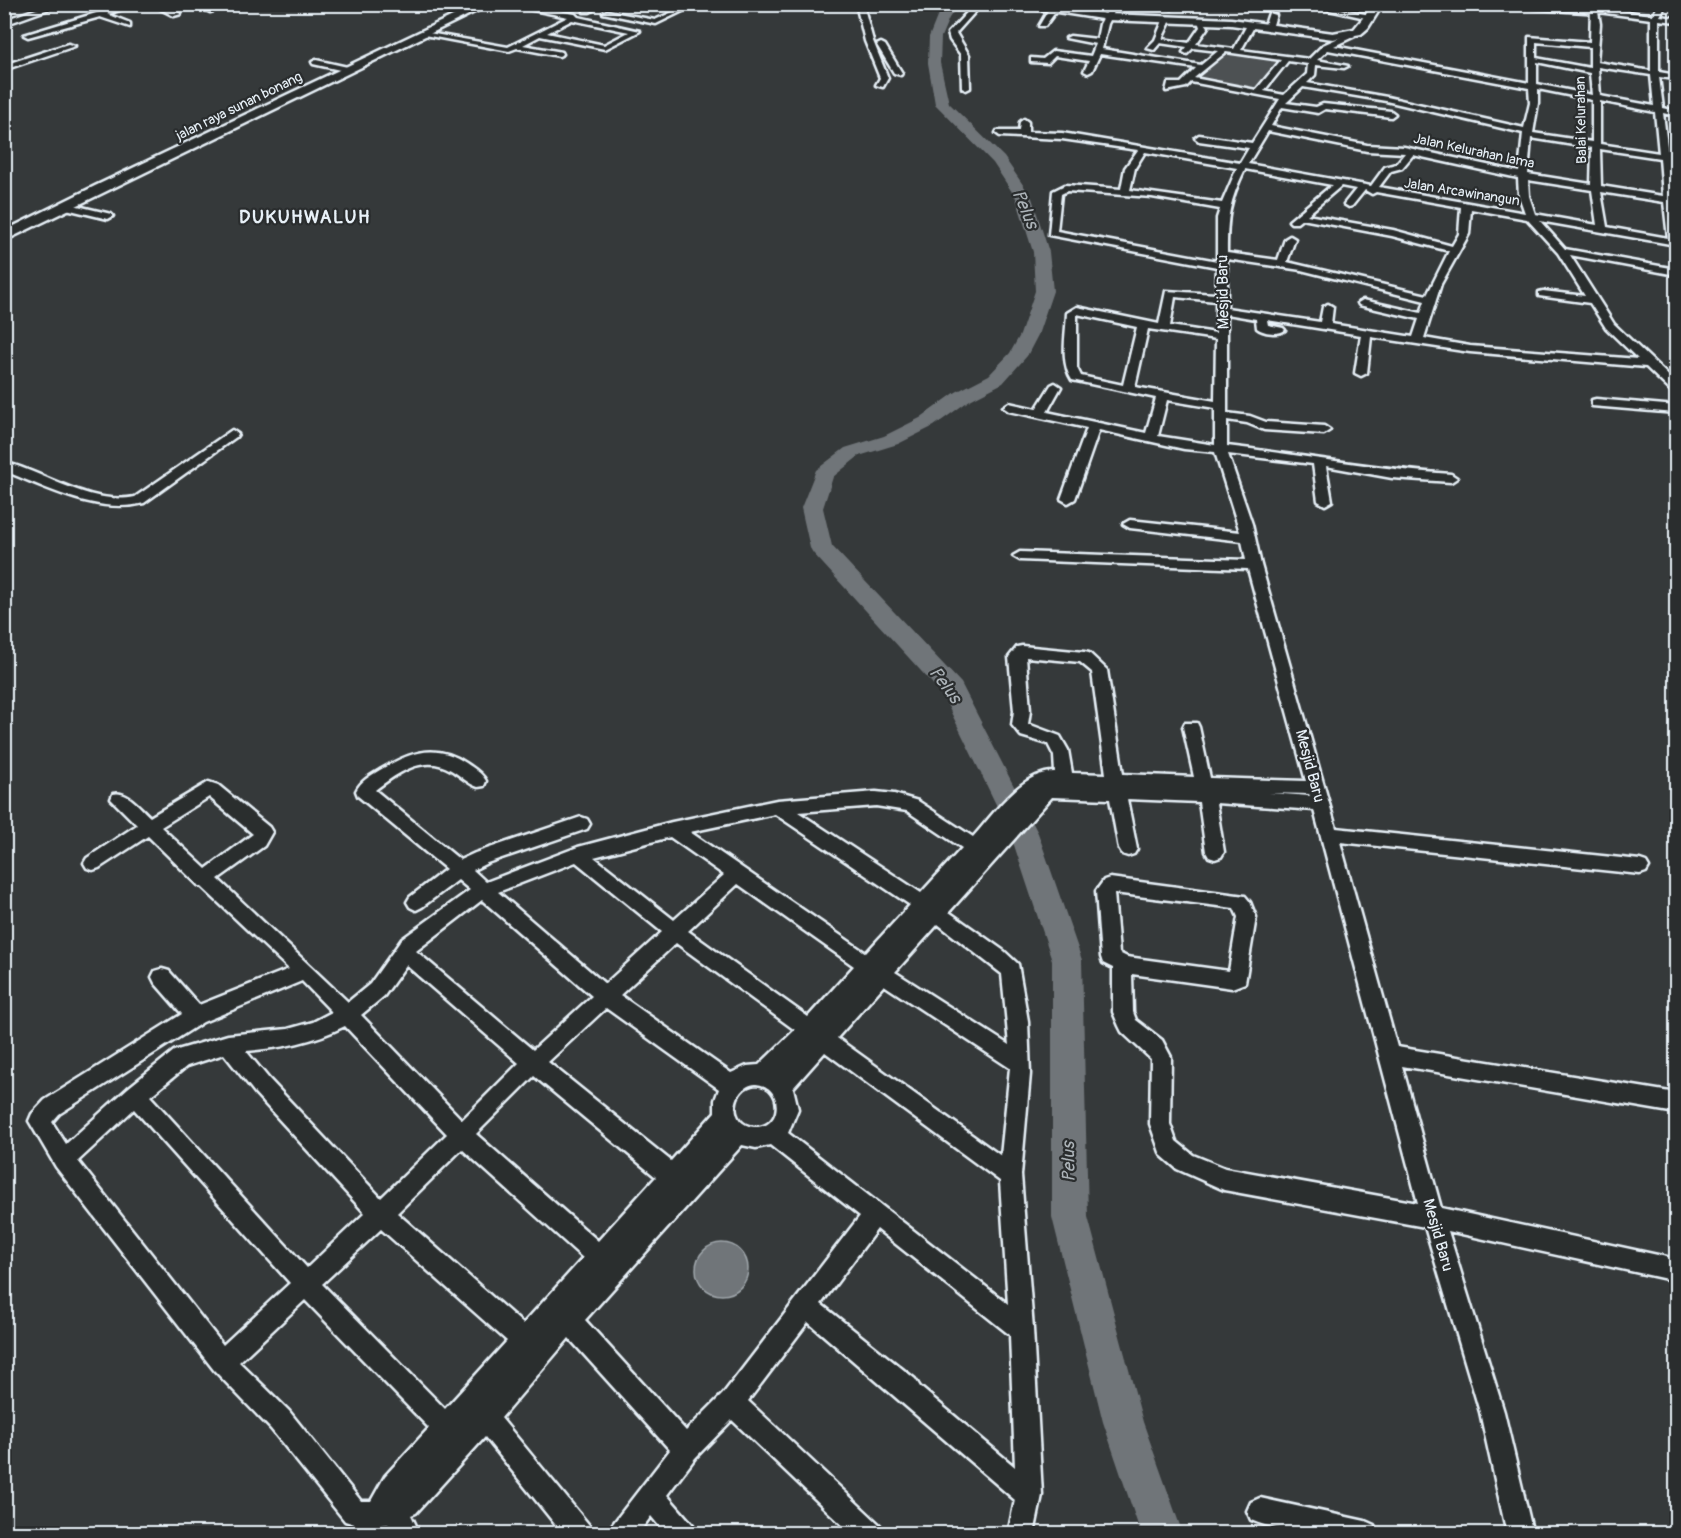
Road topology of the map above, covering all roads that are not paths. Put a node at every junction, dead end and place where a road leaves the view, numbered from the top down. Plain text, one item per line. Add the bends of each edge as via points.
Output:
1 (60, 4) edge
2 (135, 4) edge
3 (154, 4) edge
4 (199, 4) edge
5 (487, 4) edge
6 (506, 4) edge
7 (598, 4) edge
8 (660, 4) edge
9 (694, 4) edge
10 (860, 4) edge
11 (868, 4) edge
12 (979, 4) edge
13 (1010, 4) edge
14 (1115, 4) edge
15 (1159, 4) edge
16 (1509, 4) edge
17 (1650, 4) edge
18 (1663, 4) edge
19 (1172, 7) dead end
20 (1322, 7) dead end
21 (684, 9) junction
22 (1373, 9) edge
23 (213, 10) dead end
24 (587, 10) junction
25 (1596, 10) junction
26 (1052, 11) junction
27 (177, 14) dead end
28 (102, 15) junction
29 (1272, 15) dead end
30 (574, 17) junction
31 (1108, 17) junction
32 (1655, 18) junction
33 (1167, 20) junction
34 (1677, 20) edge
35 (1202, 21) junction
36 (4, 23) edge
37 (1042, 24) dead end
38 (127, 25) dead end
39 (1251, 25) junction
40 (554, 28) junction
41 (1268, 28) junction
42 (423, 34) junction
43 (540, 34) junction
44 (1352, 34) joint
45 (28, 35) dead end
46 (596, 36) dead end
47 (1070, 38) dead end
48 (1158, 40) junction
49 (526, 41) junction
50 (1100, 42) junction
51 (1328, 42) junction
52 (1191, 44) junction
53 (1594, 45) junction
54 (70, 46) dead end
55 (517, 46) junction
56 (567, 50) dead end
57 (1224, 50) junction
58 (1098, 51) junction
59 (1186, 52) dead end
60 (1236, 52) junction
61 (559, 54) dead end
62 (1143, 58) junction
63 (1285, 59) junction
64 (1532, 59) junction
65 (1034, 60) dead end
66 (1093, 60) junction
67 (316, 62) dead end
68 (1313, 62) junction
69 (1666, 66) dead end
70 (1202, 67) junction
71 (1594, 67) junction
72 (4, 68) edge
73 (1655, 69) junction
74 (349, 70) junction
75 (1088, 71) dead end
76 (898, 73) dead end
77 (1677, 77) edge
78 (1189, 80) junction
79 (880, 85) dead end
80 (1303, 85) junction
81 (1533, 87) junction
82 (966, 88) dead end
83 (1168, 90) dead end
84 (1331, 90) junction
85 (1258, 93) junction
86 (1365, 96) junction
87 (1596, 99) junction
88 (1282, 101) junction
89 (1323, 106) junction
90 (1365, 110) junction
91 (1660, 111) junction
92 (1677, 113) edge
93 (1391, 114) dead end
94 (1024, 122) dead end
95 (1266, 128) junction
96 (1000, 133) dead end
97 (1485, 133) dead end
98 (1023, 134) junction
99 (1528, 136) junction
100 (1199, 138) dead end
101 (1595, 145) junction
102 (1256, 146) junction
103 (1143, 149) junction
104 (1411, 152) junction
105 (1663, 156) junction
106 (1677, 158) edge
107 (1242, 167) junction
108 (1523, 176) junction
109 (1337, 185) junction
110 (1596, 188) junction
111 (1084, 189) junction
112 (1361, 189) junction
113 (1372, 190) junction
114 (1125, 192) junction
115 (1673, 200) edge
116 (1082, 203) dead end
117 (1349, 204) dead end
118 (65, 206) junction
119 (1466, 206) junction
120 (1227, 207) junction
121 (108, 216) dead end
122 (1531, 217) junction
123 (1602, 229) junction
124 (4, 237) edge
125 (1290, 239) dead end
126 (1675, 242) edge
127 (1456, 250) junction
128 (1562, 251) junction
129 (1222, 260) junction
130 (1282, 262) junction
131 (1677, 272) edge
132 (1543, 294) dead end
133 (1431, 299) junction
134 (1592, 300) junction
135 (1363, 303) dead end
136 (1222, 304) junction
137 (1328, 307) dead end
138 (1261, 316) junction
139 (1425, 317) junction
140 (1143, 325) junction
141 (1325, 325) junction
142 (1164, 328) junction
143 (1279, 330) dead end
144 (1367, 333) junction
145 (1223, 337) junction
146 (1417, 342) junction
147 (1650, 364) junction
148 (1361, 373) dead end
149 (1662, 375) junction
150 (1677, 378) edge
151 (1055, 387) dead end
152 (1677, 388) edge
153 (1128, 390) junction
154 (1161, 396) junction
155 (1596, 403) dead end
156 (1009, 407) dead end
157 (1677, 410) edge
158 (1222, 411) junction
159 (1039, 414) junction
160 (1094, 426) junction
161 (1324, 430) dead end
162 (232, 434) dead end
163 (1151, 438) junction
164 (1221, 451) junction
165 (1319, 461) junction
166 (4, 466) edge
167 (1451, 478) dead end
168 (1068, 499) dead end
169 (1325, 501) dead end
170 (1130, 524) dead end
171 (1247, 537) junction
172 (1020, 556) dead end
173 (1254, 566) junction
174 (1191, 727) dead end
175 (478, 781) dead end
176 (1064, 784) junction
177 (1116, 785) junction
178 (1204, 789) junction
179 (1318, 796) junction
180 (119, 799) dead end
181 (777, 807) junction
182 (581, 824) dead end
183 (149, 826) junction
184 (672, 828) junction
185 (1329, 834) junction
186 (984, 848) junction
187 (1128, 849) dead end
188 (1215, 852) dead end
189 (578, 854) junction
190 (93, 863) dead end
191 (1640, 867) dead end
192 (736, 875) junction
193 (470, 879) junction
194 (204, 880) junction
195 (416, 902) dead end
196 (929, 909) junction
197 (674, 931) junction
198 (404, 952) junction
199 (1124, 965) junction
200 (876, 970) junction
201 (162, 977) dead end
202 (311, 979) junction
203 (605, 996) junction
204 (344, 1012) junction
205 (196, 1016) junction
206 (815, 1035) junction
207 (228, 1044) junction
208 (1390, 1055) junction
209 (533, 1063) junction
210 (1019, 1063) junction
211 (763, 1075) junction
212 (782, 1085) junction
213 (732, 1086) junction
214 (135, 1095) junction
215 (1677, 1103) edge
216 (732, 1125) junction
217 (772, 1133) junction
218 (462, 1135) junction
219 (61, 1155) junction
220 (1010, 1175) junction
221 (681, 1182) junction
222 (381, 1214) junction
223 (874, 1215) junction
224 (1432, 1217) junction
225 (606, 1265) junction
226 (1677, 1270) edge
227 (305, 1283) junction
228 (804, 1307) junction
229 (562, 1313) junction
230 (1021, 1329) junction
231 (522, 1340) junction
232 (540, 1355) junction
233 (222, 1362) junction
234 (732, 1404) junction
235 (478, 1409) junction
236 (454, 1437) junction
237 (686, 1449) junction
238 (1029, 1496) junction
239 (651, 1497) junction
240 (1260, 1511) dead end
241 (386, 1512) junction
242 (407, 1533) edge
243 (580, 1533) edge
244 (621, 1533) edge
245 (684, 1533) edge
246 (871, 1533) edge
247 (1021, 1533) edge
248 (1365, 1533) edge
249 (1520, 1533) edge

1 - 36 street
2 - 28 street
3 - 27 street
4 - 23 street
5 - 42 main road, jalan raya sunan bonang
6 - 30 street
7 - 24 street
8 - 21 street
9 - 21 street
10 - 79 street via 885,78
11 - 76 street via 877,37
12 - 82 street via 952,33 965,55
13 - 26 main road
14 - 31 street
15 - 19 street
16 - 25 main road
17 - 25 main road
18 - 32 street
20 - 22 street
21 - 24 street via 656,22
22 - 44 main road via 1364,26
24 - 30 street
25 - 32 street
25 - 53 street, Balai Kelurahan
26 - 31 main road
26 - 37 street
28 - 38 street
28 - 45 street
29 - 41 street
30 - 40 street
30 - 43 street via 636,31 605,47
31 - 33 main road
31 - 50 street
32 - 34 street
32 - 73 street
33 - 35 main road
33 - 48 street
35 - 39 main road
35 - 52 street via 1204,27
39 - 41 main road
39 - 60 street
40 - 43 street
40 - 46 street
41 - 51 main road
42 - 55 street via 498,49
42 - 74 main road, jalan raya sunan bonang
43 - 49 street
44 - 51 street
47 - 50 street
48 - 52 street
48 - 62 street
49 - 55 street
49 - 56 street
50 - 58 street
51 - 68 street
51 - 81 street
52 - 57 street
52 - 59 street
53 - 64 street via 1533,38
53 - 71 street, Balai Kelurahan
54 - 72 street
55 - 61 street
57 - 60 street
57 - 70 street
58 - 62 street
58 - 66 street
60 - 63 street
62 - 70 street
63 - 68 street
63 - 85 street
64 - 71 street
64 - 81 street
65 - 66 street via 1045,61 1053,53
66 - 75 street
67 - 74 street
68 - 80 street via 1311,75
68 - 84 street via 1344,66 1335,76
69 - 73 street
70 - 78 street
71 - 73 street
71 - 87 street, Balai Kelurahan
73 - 77 street
73 - 91 street
74 - 118 main road, jalan raya sunan bonang
78 - 83 street
78 - 85 street
80 - 84 street
80 - 88 street, Mesjid Baru
81 - 87 street
81 - 99 street
84 - 86 street
84 - 89 street
85 - 88 street
86 - 90 street
86 - 99 street
87 - 91 street
87 - 101 street, Balai Kelurahan
88 - 89 street via 1318,110
88 - 95 street, Mesjid Baru
89 - 90 street
90 - 93 street
91 - 92 street
91 - 105 street via 1665,128
94 - 98 street
95 - 102 street, Mesjid Baru
95 - 104 street, Jalan Kelurahan lama via 1367,148
96 - 98 street, Jalan Arcawinangun
97 - 99 street
98 - 103 street, Jalan Arcawinangun
99 - 101 street
99 - 108 street
100 - 102 street
101 - 105 street
101 - 110 street, Balai Kelurahan
102 - 107 street, Mesjid Baru
103 - 107 street, Jalan Arcawinangun
103 - 114 street via 1130,168
104 - 108 street, Jalan Kelurahan lama
104 - 113 street via 1399,166 1388,169
105 - 106 street
105 - 115 street
107 - 109 street, Jalan Arcawinangun
107 - 120 street, Mesjid Baru
108 - 110 street, Jalan Kelurahan lama
108 - 122 street
109 - 112 street, Jalan Arcawinangun
109 - 127 street via 1295,220 1393,233
110 - 115 street, Jalan Kelurahan lama
110 - 123 street, Balai Kelurahan
111 - 114 street
111 - 116 street
111 - 129 street via 1065,188 1056,193 1052,234
112 - 113 street, Jalan Arcawinangun
112 - 117 street
113 - 119 street, Jalan Arcawinangun
114 - 120 street
115 - 126 street
118 - 121 street
118 - 124 main road, jalan raya sunan bonang
119 - 122 street, Jalan Arcawinangun
119 - 127 street via 1464,234
120 - 129 street, Mesjid Baru via 1222,218
122 - 123 street, Jalan Arcawinangun
122 - 128 street
123 - 126 street, Jalan Arcawinangun
125 - 130 street
127 - 133 street
128 - 131 street
128 - 134 street
129 - 130 street
129 - 136 street, Mesjid Baru
130 - 133 street
132 - 134 street
133 - 139 street
134 - 147 street via 1610,326
135 - 139 street
136 - 138 street
136 - 142 street via 1170,293
136 - 145 street, Mesjid Baru
137 - 141 street
138 - 141 street
138 - 143 street via 1263,328
139 - 146 street
140 - 142 street
140 - 153 street
140 - 153 street via 1077,310 1072,313 1073,375
141 - 144 street
142 - 145 street
144 - 146 street
144 - 148 street
145 - 158 street, Mesjid Baru
146 - 147 street
147 - 149 street
149 - 150 street
149 - 152 street
151 - 159 street
153 - 154 street
154 - 158 street
154 - 163 street
155 - 157 street
156 - 159 street
158 - 161 street via 1264,426
158 - 164 street, Mesjid Baru
159 - 160 street
160 - 163 street
160 - 168 street
162 - 166 street via 139,500 128,503 93,498
163 - 164 street
164 - 165 street
164 - 171 street, Mesjid Baru
165 - 167 street via 1392,474
165 - 169 street
170 - 171 street
171 - 173 street, Mesjid Baru
172 - 173 street
173 - 179 street, Mesjid Baru
174 - 178 street
175 - 193 street via 454,762 425,755 400,765 364,789
176 - 177 street
176 - 177 street via 1055,741 1028,733 1020,725 1017,657 1022,651 1084,657 1099,670
176 - 186 street via 1036,791
177 - 178 street
177 - 187 street
178 - 179 street
178 - 188 street
179 - 185 street, Mesjid Baru
180 - 183 street
181 - 184 street
181 - 186 street via 894,801 912,806
181 - 196 street
182 - 193 street via 506,848
183 - 190 street
183 - 194 street
183 - 194 street via 209,789 263,832 258,842
184 - 189 street
184 - 192 street
185 - 191 street
185 - 208 street, Mesjid Baru
186 - 196 street
189 - 193 street
189 - 197 street
192 - 197 street
192 - 200 street
193 - 195 street
193 - 198 street
193 - 203 street
194 - 202 street
196 - 200 street
196 - 210 street via 1011,970
197 - 203 street
197 - 206 street
198 - 204 street via 377,990
198 - 209 street
199 - 199 street via 1110,957 1105,891 1110,885 1239,902 1244,907 1247,917 1238,977 1232,980
199 - 224 street via 1123,1012 1130,1026 1161,1057 1160,1124 1168,1148 1185,1162 1224,1179
200 - 206 street
200 - 210 street
201 - 205 street
202 - 204 street
202 - 205 street via 232,999
203 - 209 street
203 - 213 street
204 - 207 street via 317,1029 288,1038
204 - 218 street
205 - 219 street via 45,1112 40,1125
206 - 211 street
206 - 212 street
206 - 220 street
207 - 214 street via 181,1058
207 - 222 street
208 - 215 street
208 - 224 street, Mesjid Baru
209 - 218 street
209 - 221 street
210 - 220 street
211 - 212 street
211 - 213 street via 752,1075
212 - 217 street via 789,1105 787,1116
213 - 216 street via 724,1106
214 - 219 street
214 - 227 street
216 - 217 street via 750,1137
216 - 221 street
217 - 223 street
218 - 222 street
218 - 225 street
219 - 233 street
220 - 230 street
221 - 225 street
222 - 227 street
222 - 231 street
223 - 228 street
223 - 230 street
224 - 226 street
224 - 249 street, Mesjid Baru via 1492,1412
225 - 229 street
227 - 233 street
227 - 236 street
228 - 234 street
228 - 238 street via 819,1315 906,1388 910,1396
229 - 231 street
229 - 232 street
229 - 237 street
230 - 238 street
231 - 232 street
231 - 235 street
232 - 235 street
233 - 241 street via 280,1420 354,1512
234 - 237 street
234 - 246 street
235 - 236 street
235 - 243 street
236 - 241 street via 407,1504
237 - 239 street
238 - 247 street
239 - 244 street
239 - 245 street
240 - 248 street
241 - 242 street

